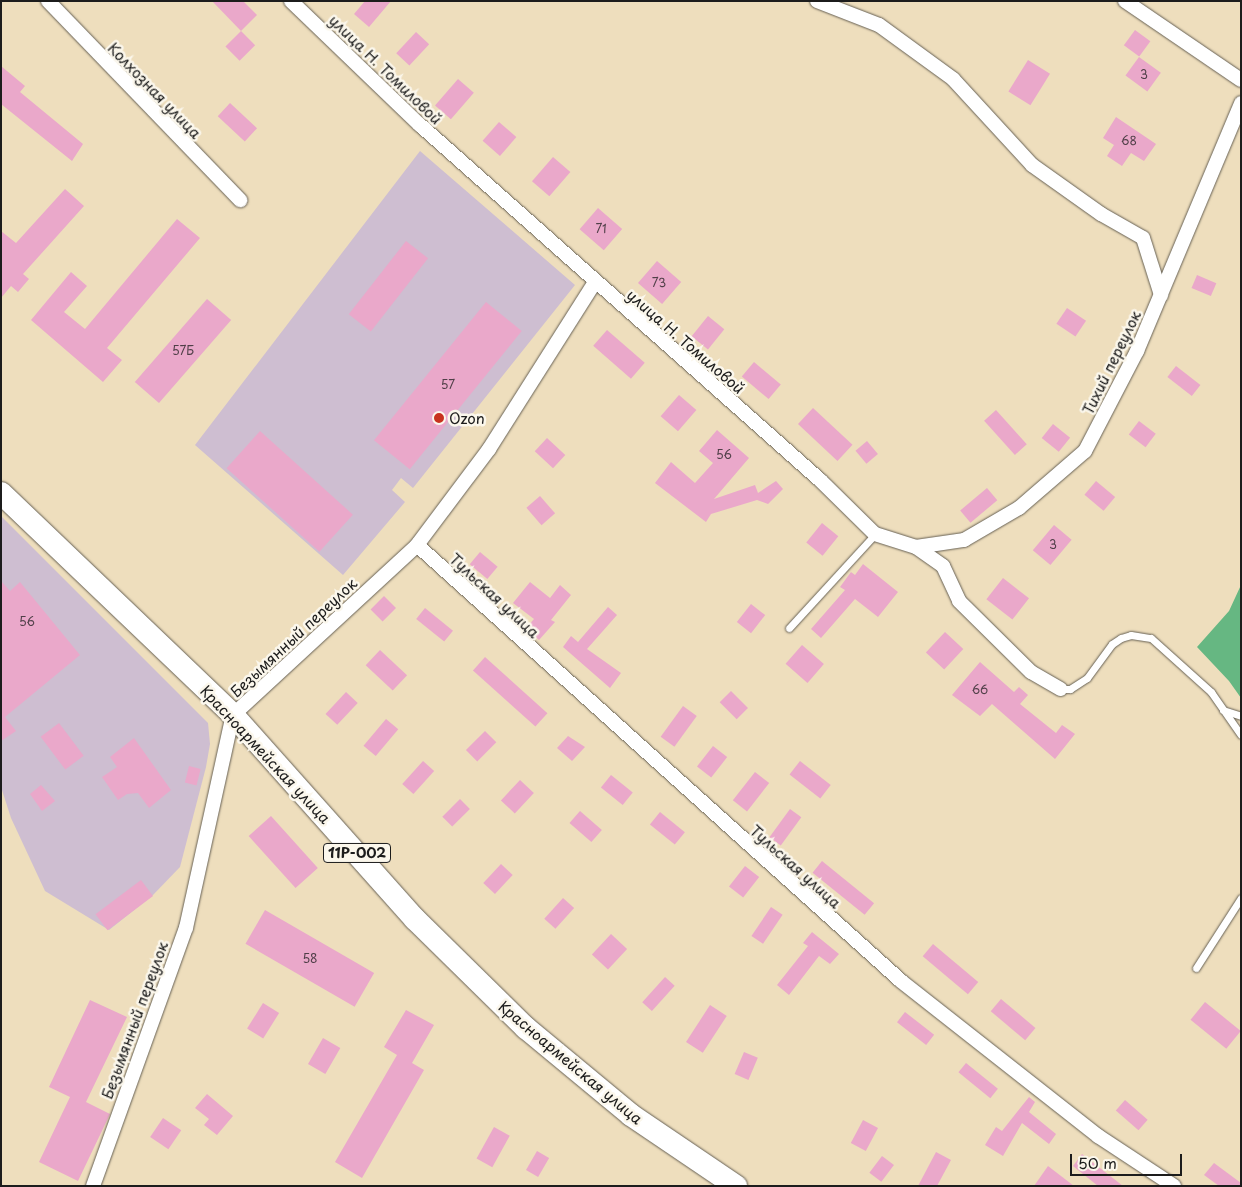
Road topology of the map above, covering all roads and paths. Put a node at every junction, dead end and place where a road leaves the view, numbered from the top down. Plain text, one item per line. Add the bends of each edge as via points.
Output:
1 (48, 1) edge
2 (292, 1) edge
3 (817, 1) edge
4 (1131, 3) edge
5 (1241, 80) edge
6 (1241, 103) edge
7 (240, 200) dead end
8 (595, 282) junction
9 (1161, 295) junction
10 (1, 493) edge
11 (875, 534) junction
12 (417, 545) junction
13 (916, 547) junction
14 (789, 628) dead end
15 (1061, 689) joint
16 (1223, 710) junction
17 (233, 715) junction
18 (1241, 716) edge
19 (1241, 735) edge
20 (1241, 898) edge
21 (1196, 968) dead end
22 (92, 1186) edge
23 (736, 1186) edge
24 (1174, 1186) edge

1 - 7 street, Колхозная улица
2 - 8 street, улица Н. Томиловой via 420,125
3 - 9 street via 879,25 953,80 1032,165 1101,214 1143,238
4 - 5 street
6 - 9 street, Тихий переулок
8 - 11 street, улица Н. Томиловой via 820,480
8 - 12 street, Безымянный переулок via 488,449
9 - 13 street, Тихий переулок via 1137,352 1085,451 1019,508 964,540
10 - 17 main road, Красноармейская улица / 11Р-002
11 - 13 street, улица Н. Томиловой
11 - 14 lane
12 - 17 street, Безымянный переулок
12 - 24 street, Тульская улица via 901,981 1098,1136
13 - 15 street, улица Н. Томиловой via 943,566 965,608 1031,672
15 - 16 lane via 1070,689 1087,678 1112,644 1131,635 1142,636 1162,644 1211,692
16 - 18 lane
16 - 19 lane
17 - 22 street, Безымянный переулок via 186,928
17 - 23 main road, Красноармейская улица / 11Р-002 via 415,919 526,1028 631,1115
20 - 21 lane

